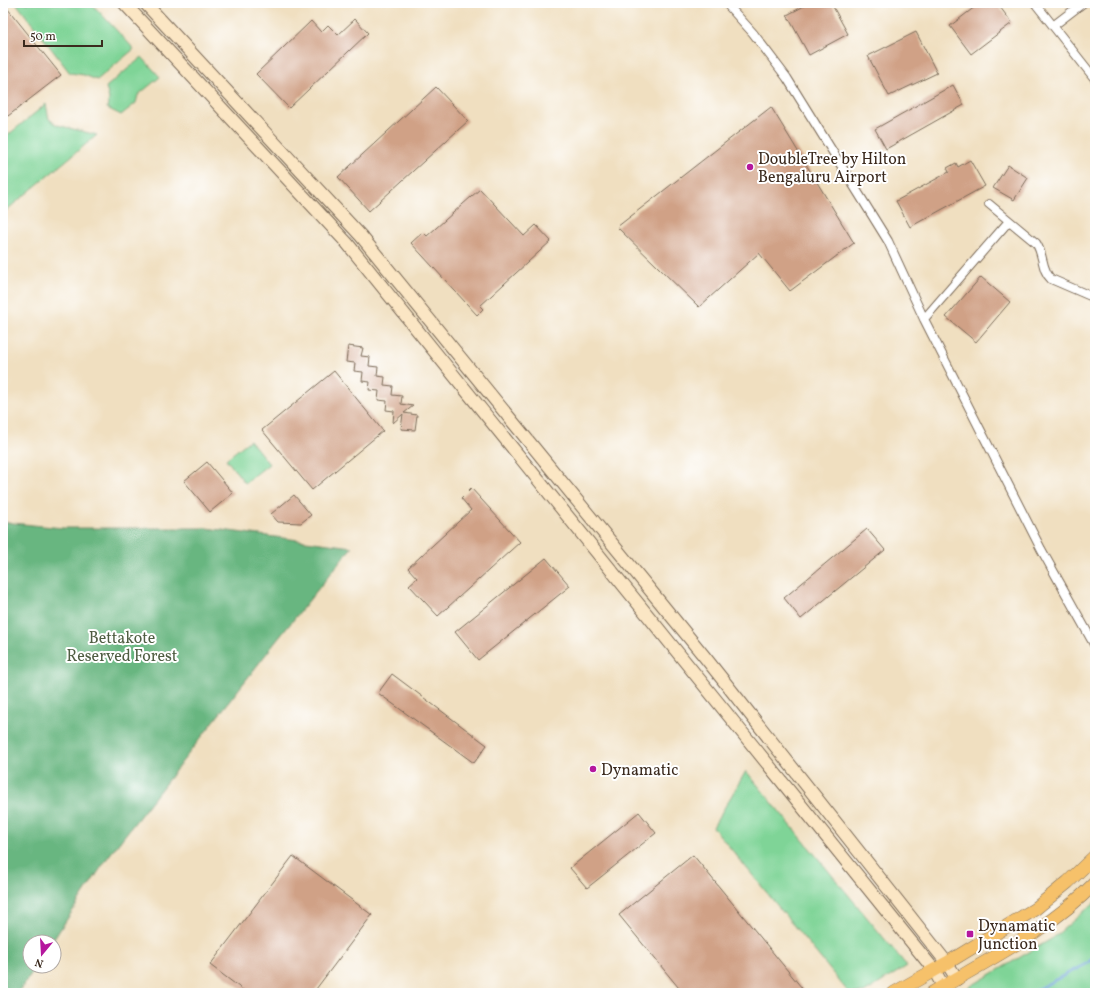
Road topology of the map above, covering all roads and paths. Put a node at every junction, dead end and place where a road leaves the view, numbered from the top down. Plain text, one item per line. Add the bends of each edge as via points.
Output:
1 (124, 3) edge
2 (145, 3) edge
3 (726, 3) edge
4 (1035, 3) edge
5 (1083, 3) edge
6 (1053, 26) junction
7 (1095, 79) edge
8 (989, 204) dead end
9 (1009, 221) junction
10 (1095, 298) edge
11 (924, 320) junction
12 (1095, 646) edge
13 (1095, 856) edge
14 (1095, 883) edge
15 (948, 963) junction
16 (934, 970) junction
17 (957, 978) junction
18 (937, 990) edge
19 (894, 993) edge

1 - 16 street via 347,243
2 - 15 street via 361,236 704,656
3 - 11 street via 753,33 787,78 888,241
4 - 6 street
5 - 6 street
6 - 7 street
8 - 9 street
9 - 10 street via 1038,245 1045,271 1051,279
9 - 11 street
11 - 12 street via 1041,549
13 - 15 main road via 1035,909
14 - 17 main road via 1085,894 1048,922 1008,949
15 - 16 main road
15 - 17 street
16 - 18 street
16 - 19 main road
17 - 18 main road

